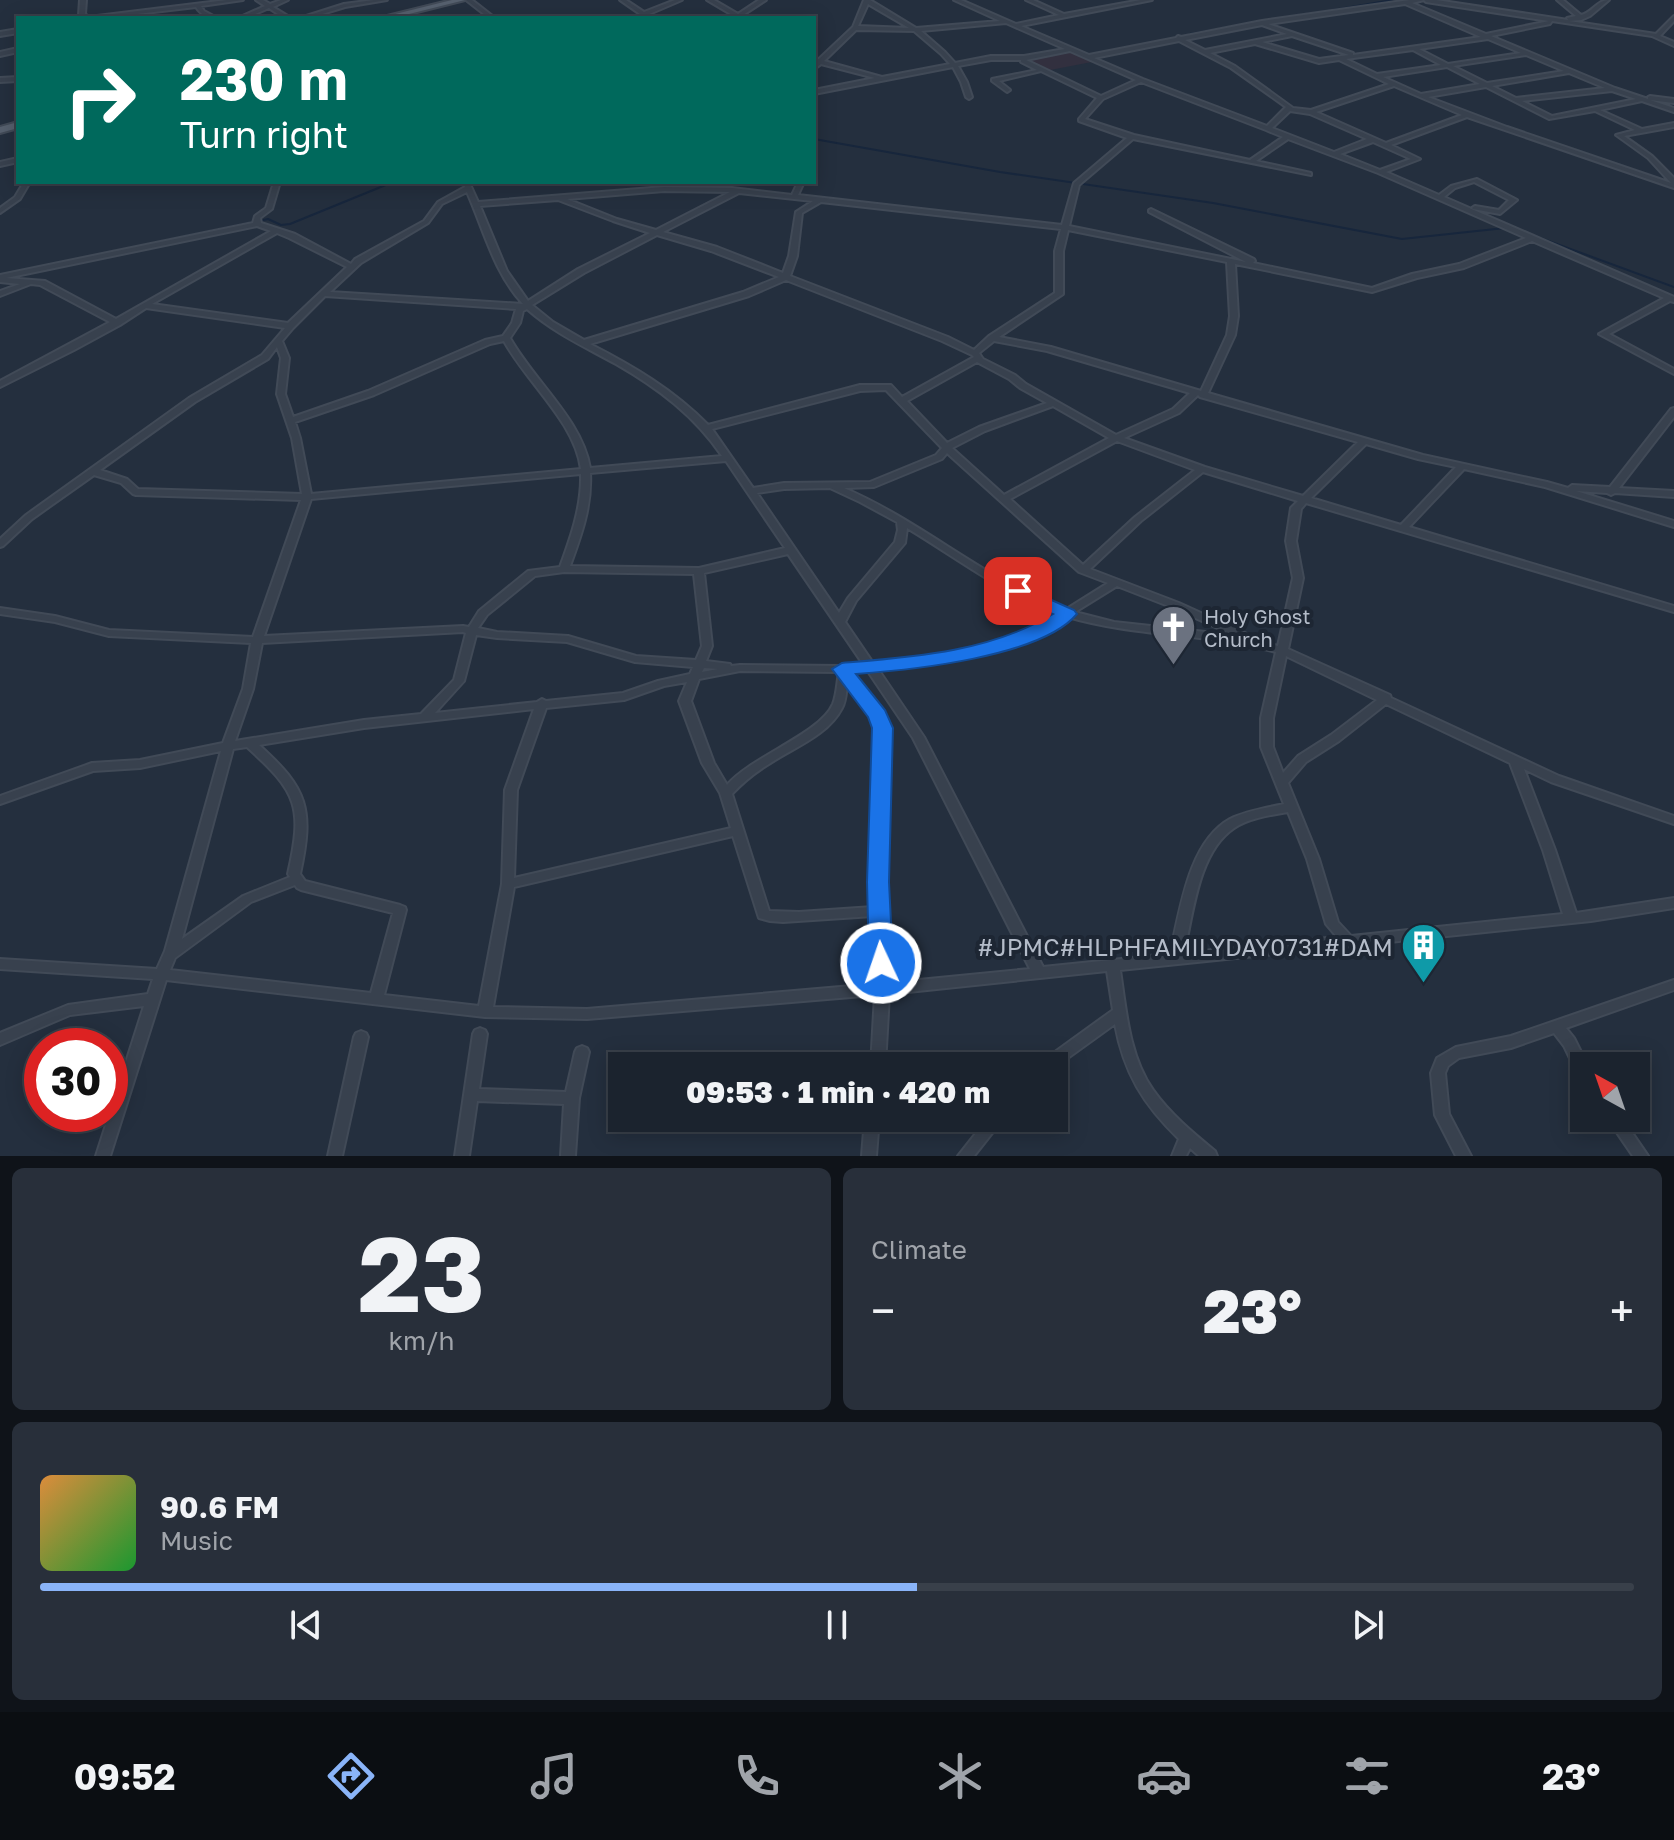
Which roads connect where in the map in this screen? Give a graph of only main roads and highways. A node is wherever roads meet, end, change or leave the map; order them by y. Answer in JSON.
{"nodes":[{"id":1,"x":461,"y":0,"type":"edge"},
{"id":2,"x":392,"y":16,"type":"edge"}],
"edges":[{"from":1,"to":2,"type":"main road"}]}
